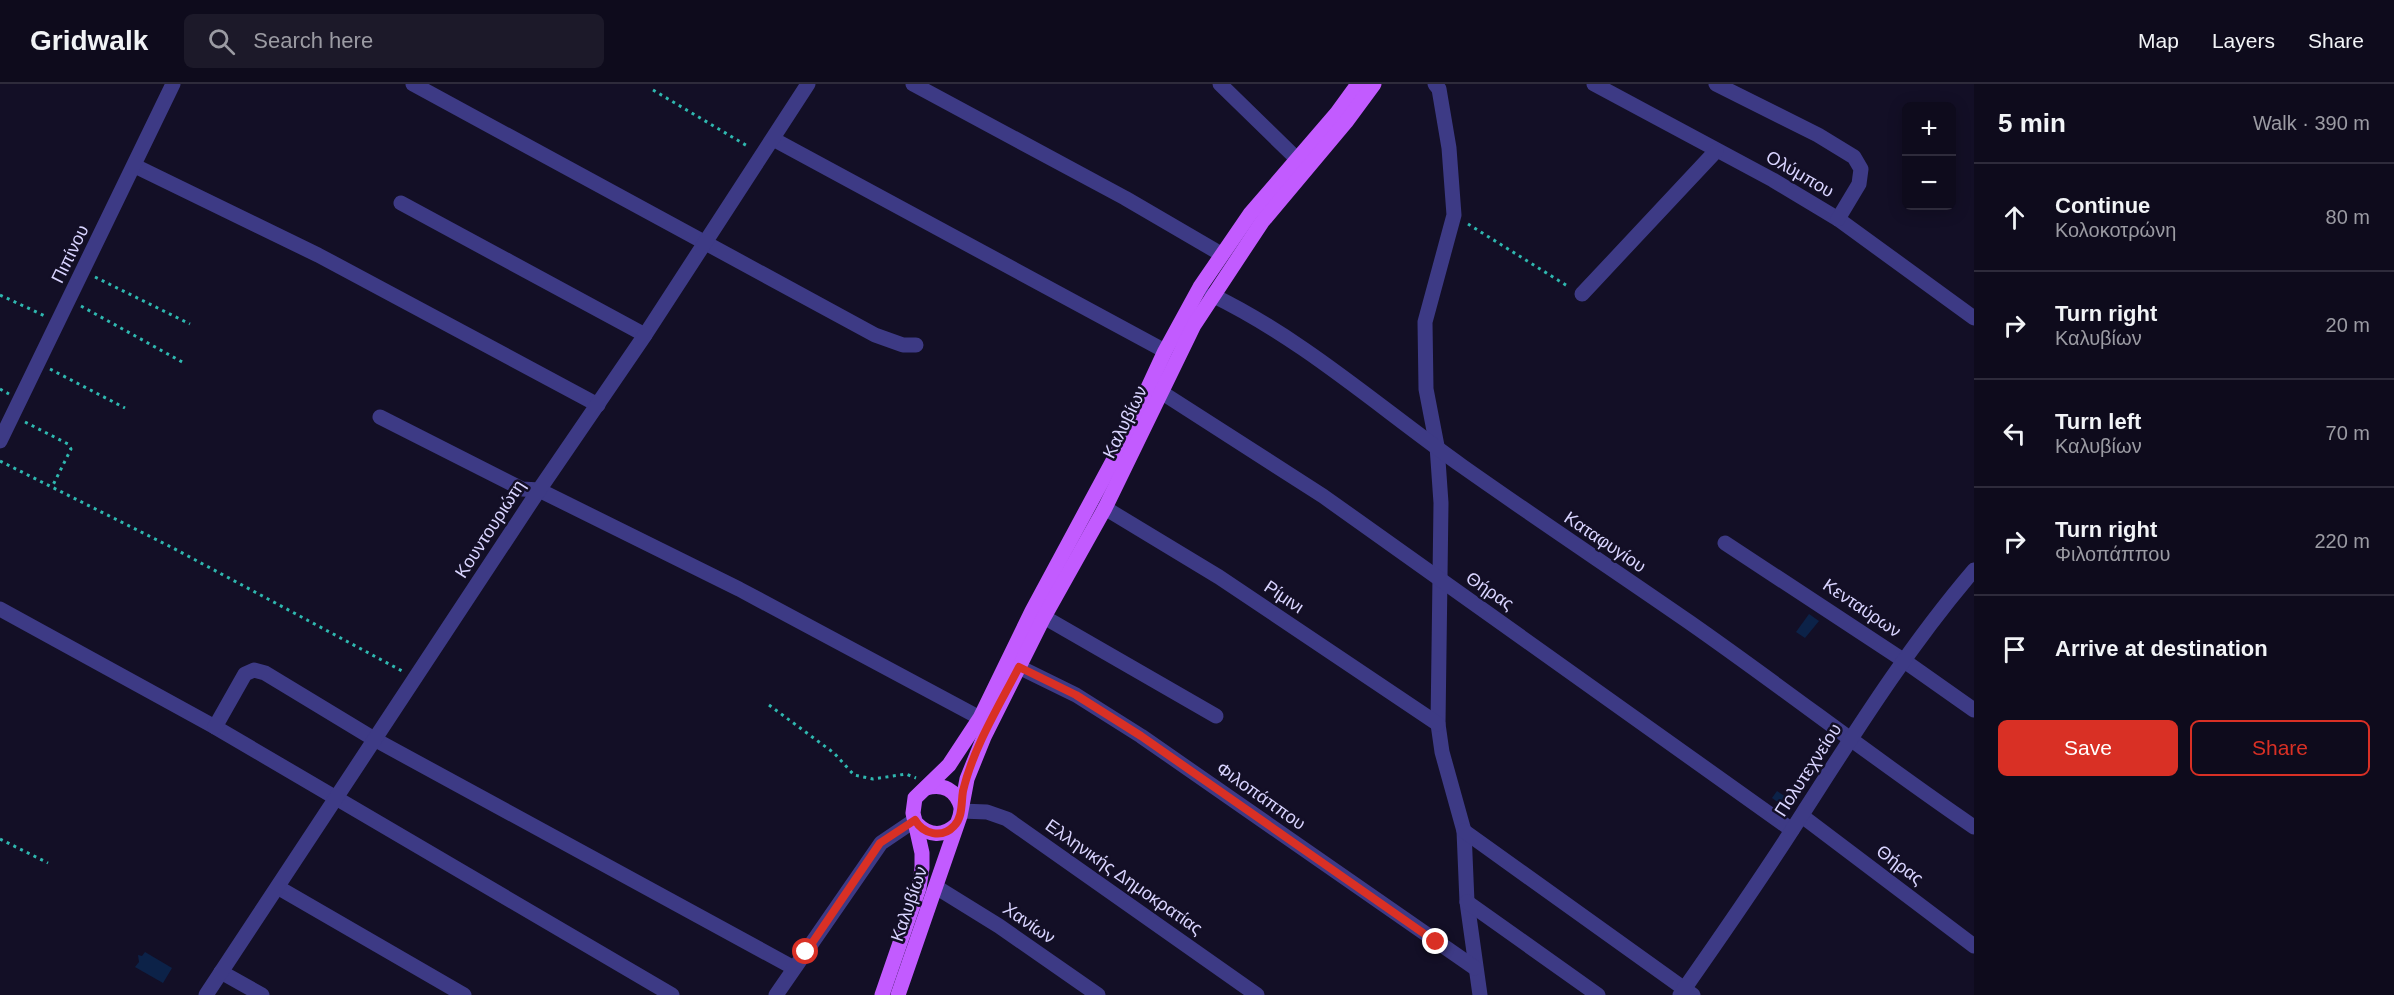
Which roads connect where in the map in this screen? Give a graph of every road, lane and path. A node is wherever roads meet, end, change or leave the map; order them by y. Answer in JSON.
{"nodes":[{"id":1,"x":173,"y":84,"type":"edge"},
{"id":2,"x":413,"y":84,"type":"edge"},
{"id":3,"x":808,"y":84,"type":"edge"},
{"id":4,"x":913,"y":84,"type":"edge"},
{"id":5,"x":1220,"y":84,"type":"edge"},
{"id":6,"x":1358,"y":84,"type":"edge"},
{"id":7,"x":1374,"y":84,"type":"edge"},
{"id":8,"x":1435,"y":84,"type":"edge"},
{"id":9,"x":1594,"y":84,"type":"edge"},
{"id":10,"x":1716,"y":84,"type":"edge"},
{"id":11,"x":653,"y":90,"type":"dead end"},
{"id":12,"x":773,"y":139,"type":"junction"},
{"id":13,"x":1716,"y":151,"type":"junction"},
{"id":14,"x":762,"y":155,"type":"junction"},
{"id":15,"x":1296,"y":159,"type":"junction"},
{"id":16,"x":135,"y":166,"type":"junction"},
{"id":17,"x":401,"y":203,"type":"dead end"},
{"id":18,"x":1454,"y":215,"type":"junction"},
{"id":19,"x":1838,"y":219,"type":"junction"},
{"id":20,"x":705,"y":243,"type":"junction"},
{"id":21,"x":1221,"y":254,"type":"junction"},
{"id":22,"x":84,"y":271,"type":"junction"},
{"id":23,"x":1582,"y":294,"type":"joint"},
{"id":24,"x":0,"y":295,"type":"edge"},
{"id":25,"x":1212,"y":295,"type":"junction"},
{"id":26,"x":69,"y":300,"type":"junction"},
{"id":27,"x":1974,"y":318,"type":"edge"},
{"id":28,"x":59,"y":322,"type":"junction"},
{"id":29,"x":190,"y":324,"type":"dead end"},
{"id":30,"x":645,"y":335,"type":"junction"},
{"id":31,"x":916,"y":345,"type":"dead end"},
{"id":32,"x":1164,"y":351,"type":"junction"},
{"id":33,"x":38,"y":363,"type":"junction"},
{"id":34,"x":184,"y":363,"type":"dead end"},
{"id":35,"x":1161,"y":392,"type":"junction"},
{"id":36,"x":598,"y":405,"type":"junction"},
{"id":37,"x":125,"y":408,"type":"dead end"},
{"id":38,"x":13,"y":415,"type":"junction"},
{"id":39,"x":380,"y":417,"type":"dead end"},
{"id":40,"x":0,"y":441,"type":"edge"},
{"id":41,"x":1437,"y":446,"type":"junction"},
{"id":42,"x":0,"y":461,"type":"edge"},
{"id":43,"x":52,"y":487,"type":"junction"},
{"id":44,"x":539,"y":490,"type":"junction"},
{"id":45,"x":1105,"y":508,"type":"junction"},
{"id":46,"x":1725,"y":543,"type":"dead end"},
{"id":47,"x":1974,"y":570,"type":"edge"},
{"id":48,"x":1441,"y":582,"type":"junction"},
{"id":49,"x":0,"y":609,"type":"edge"},
{"id":50,"x":1044,"y":617,"type":"junction"},
{"id":51,"x":1903,"y":660,"type":"junction"},
{"id":52,"x":1019,"y":667,"type":"junction"},
{"id":53,"x":416,"y":679,"type":"junction"},
{"id":54,"x":769,"y":705,"type":"dead end"},
{"id":55,"x":1974,"y":710,"type":"edge"},
{"id":56,"x":1216,"y":716,"type":"dead end"},
{"id":57,"x":981,"y":718,"type":"junction"},
{"id":58,"x":1438,"y":724,"type":"junction"},
{"id":59,"x":215,"y":726,"type":"junction"},
{"id":60,"x":1851,"y":738,"type":"junction"},
{"id":61,"x":374,"y":739,"type":"junction"},
{"id":62,"x":923,"y":790,"type":"junction"},
{"id":63,"x":338,"y":798,"type":"junction"},
{"id":64,"x":959,"y":814,"type":"junction"},
{"id":65,"x":1802,"y":816,"type":"junction"},
{"id":66,"x":916,"y":822,"type":"junction"},
{"id":67,"x":1974,"y":827,"type":"edge"},
{"id":68,"x":1792,"y":830,"type":"junction"},
{"id":69,"x":1464,"y":831,"type":"junction"},
{"id":70,"x":0,"y":839,"type":"edge"},
{"id":71,"x":48,"y":863,"type":"dead end"},
{"id":72,"x":936,"y":887,"type":"junction"},
{"id":73,"x":279,"y":888,"type":"junction"},
{"id":74,"x":1467,"y":902,"type":"junction"},
{"id":75,"x":1974,"y":946,"type":"edge"},
{"id":76,"x":794,"y":968,"type":"junction"},
{"id":77,"x":1475,"y":968,"type":"junction"},
{"id":78,"x":221,"y":972,"type":"junction"},
{"id":79,"x":1686,"y":993,"type":"edge"},
{"id":80,"x":206,"y":995,"type":"edge"},
{"id":81,"x":262,"y":995,"type":"edge"},
{"id":82,"x":464,"y":995,"type":"edge"},
{"id":83,"x":672,"y":995,"type":"edge"},
{"id":84,"x":776,"y":995,"type":"edge"},
{"id":85,"x":882,"y":995,"type":"edge"},
{"id":86,"x":898,"y":995,"type":"edge"},
{"id":87,"x":1098,"y":995,"type":"edge"},
{"id":88,"x":1257,"y":995,"type":"edge"},
{"id":89,"x":1480,"y":995,"type":"edge"},
{"id":90,"x":1598,"y":995,"type":"edge"}],
"edges":[{"from":1,"to":16,"type":"street","name":"Πιπίνου"},
{"from":2,"to":20,"type":"street"},
{"from":3,"to":12,"type":"street","name":"Κουντουριώτη"},
{"from":4,"to":21,"type":"street"},
{"from":5,"to":15,"type":"street"},
{"from":6,"to":15,"type":"main road","name":"Καλυβίων"},
{"from":7,"to":25,"type":"main road","name":"Καλυβίων"},
{"from":8,"to":18,"type":"street"},
{"from":9,"to":13,"type":"street","name":"Ολύμπου"},
{"from":10,"to":19,"type":"street"},
{"from":11,"to":14,"type":"path"},
{"from":12,"to":14,"type":"street","name":"Κουντουριώτη"},
{"from":12,"to":32,"type":"street"},
{"from":13,"to":19,"type":"street","name":"Ολύμπου"},
{"from":13,"to":23,"type":"street"},
{"from":14,"to":20,"type":"street","name":"Κουντουριώτη"},
{"from":15,"to":21,"type":"main road","name":"Καλυβίων"},
{"from":16,"to":22,"type":"street","name":"Πιπίνου"},
{"from":16,"to":36,"type":"street"},
{"from":17,"to":30,"type":"street"},
{"from":18,"to":23,"type":"path"},
{"from":18,"to":41,"type":"street"},
{"from":19,"to":27,"type":"street","name":"Ολύμπου"},
{"from":20,"to":30,"type":"street","name":"Κουντουριώτη"},
{"from":20,"to":31,"type":"street"},
{"from":21,"to":32,"type":"main road","name":"Καλυβίων"},
{"from":22,"to":26,"type":"street","name":"Πιπίνου"},
{"from":22,"to":29,"type":"path"},
{"from":24,"to":28,"type":"path"},
{"from":25,"to":35,"type":"main road","name":"Καλυβίων"},
{"from":25,"to":41,"type":"street","name":"Καταφυγίου"},
{"from":26,"to":28,"type":"street","name":"Πιπίνου"},
{"from":26,"to":34,"type":"path"},
{"from":28,"to":33,"type":"street","name":"Πιπίνου"},
{"from":30,"to":36,"type":"street","name":"Κουντουριώτη"},
{"from":32,"to":57,"type":"main road","name":"Καλυβίων"},
{"from":33,"to":37,"type":"path"},
{"from":33,"to":38,"type":"street","name":"Πιπίνου"},
{"from":35,"to":45,"type":"main road","name":"Καλυβίων"},
{"from":35,"to":48,"type":"street","name":"Θήρας"},
{"from":36,"to":44,"type":"street","name":"Κουντουριώτη"},
{"from":38,"to":40,"type":"street","name":"Πιπίνου"},
{"from":38,"to":43,"type":"path"},
{"from":39,"to":44,"type":"street"},
{"from":41,"to":48,"type":"street"},
{"from":41,"to":60,"type":"street","name":"Καταφυγίου"},
{"from":42,"to":43,"type":"path"},
{"from":43,"to":53,"type":"path"},
{"from":44,"to":53,"type":"street","name":"Κουντουριώτη"},
{"from":44,"to":57,"type":"street"},
{"from":45,"to":50,"type":"main road","name":"Καλυβίων"},
{"from":45,"to":58,"type":"street","name":"Ρίμινι"},
{"from":46,"to":51,"type":"street","name":"Κενταύρων"},
{"from":47,"to":51,"type":"street","name":"Πολυτεχνείου"},
{"from":48,"to":58,"type":"street"},
{"from":48,"to":68,"type":"street","name":"Θήρας"},
{"from":49,"to":59,"type":"street"},
{"from":50,"to":52,"type":"main road","name":"Καλυβίων"},
{"from":50,"to":56,"type":"street"},
{"from":51,"to":55,"type":"street","name":"Κενταύρων"},
{"from":51,"to":60,"type":"street","name":"Πολυτεχνείου"},
{"from":52,"to":64,"type":"main road","name":"Καλυβίων"},
{"from":52,"to":77,"type":"street","name":"Φιλοπάππου"},
{"from":53,"to":61,"type":"street","name":"Κουντουριώτη"},
{"from":54,"to":62,"type":"path"},
{"from":57,"to":62,"type":"main road","name":"Καλυβίων"},
{"from":58,"to":69,"type":"street"},
{"from":59,"to":61,"type":"street"},
{"from":59,"to":63,"type":"street"},
{"from":60,"to":65,"type":"street","name":"Πολυτεχνείου"},
{"from":60,"to":67,"type":"street","name":"Καταφυγίου"},
{"from":61,"to":63,"type":"street","name":"Κουντουριώτη"},
{"from":61,"to":76,"type":"street"},
{"from":62,"to":64,"type":"main road"},
{"from":62,"to":66,"type":"main road","name":"Καλυβίων"},
{"from":63,"to":73,"type":"street","name":"Κουντουριώτη"},
{"from":63,"to":83,"type":"street"},
{"from":64,"to":66,"type":"main road"},
{"from":64,"to":72,"type":"main road","name":"Καλυβίων"},
{"from":64,"to":88,"type":"street","name":"Ελληνικής Δημοκρατίας"},
{"from":65,"to":68,"type":"street","name":"Πολυτεχνείου"},
{"from":65,"to":75,"type":"street","name":"Θήρας"},
{"from":66,"to":76,"type":"street"},
{"from":66,"to":85,"type":"main road","name":"Καλυβίων"},
{"from":68,"to":79,"type":"street","name":"Πολυτεχνείου"},
{"from":69,"to":74,"type":"street"},
{"from":69,"to":79,"type":"street"},
{"from":70,"to":71,"type":"path"},
{"from":72,"to":86,"type":"main road","name":"Καλυβίων"},
{"from":72,"to":87,"type":"street","name":"Χανίων"},
{"from":73,"to":78,"type":"street","name":"Κουντουριώτη"},
{"from":73,"to":82,"type":"street"},
{"from":74,"to":77,"type":"street"},
{"from":74,"to":90,"type":"street"},
{"from":76,"to":84,"type":"street"},
{"from":77,"to":89,"type":"street"},
{"from":78,"to":80,"type":"street","name":"Κουντουριώτη"},
{"from":78,"to":81,"type":"street"}]}
